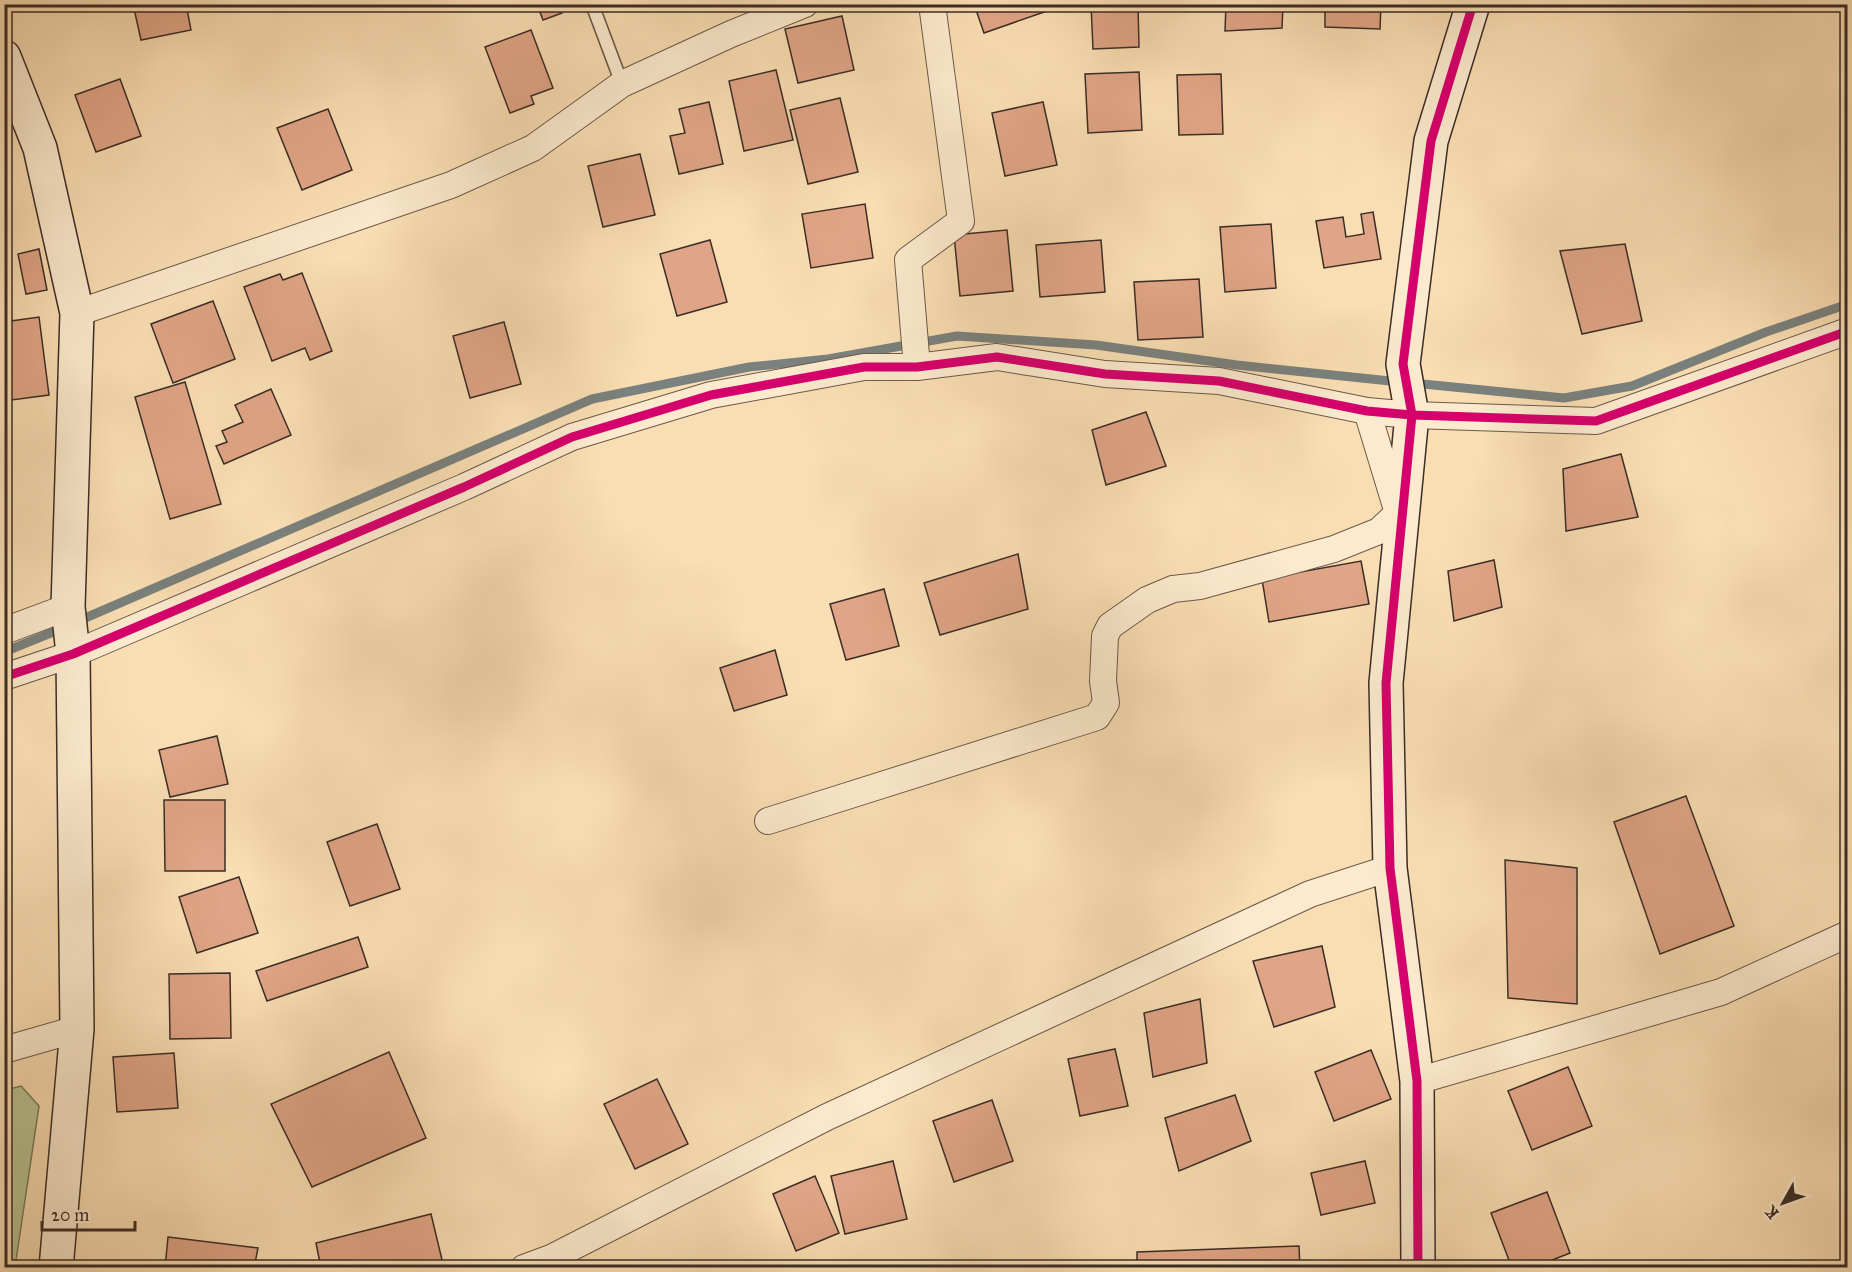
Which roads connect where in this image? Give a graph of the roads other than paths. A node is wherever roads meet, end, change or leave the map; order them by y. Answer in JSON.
{"nodes":[{"id":1,"x":592,"y":4,"type":"edge"},
{"id":2,"x":805,"y":4,"type":"edge"},
{"id":3,"x":932,"y":4,"type":"edge"},
{"id":4,"x":1473,"y":4,"type":"edge"},
{"id":5,"x":4,"y":57,"type":"edge"},
{"id":6,"x":622,"y":84,"type":"junction"},
{"id":7,"x":77,"y":313,"type":"junction"},
{"id":8,"x":1848,"y":331,"type":"edge"},
{"id":9,"x":917,"y":362,"type":"junction"},
{"id":10,"x":1367,"y":411,"type":"junction"},
{"id":11,"x":1412,"y":415,"type":"junction"},
{"id":12,"x":68,"y":607,"type":"junction"},
{"id":13,"x":4,"y":631,"type":"edge"},
{"id":14,"x":73,"y":654,"type":"junction"},
{"id":15,"x":4,"y":677,"type":"edge"},
{"id":16,"x":768,"y":821,"type":"dead end"},
{"id":17,"x":1390,"y":868,"type":"junction"},
{"id":18,"x":1848,"y":934,"type":"edge"},
{"id":19,"x":76,"y":1029,"type":"junction"},
{"id":20,"x":4,"y":1050,"type":"edge"},
{"id":21,"x":1417,"y":1080,"type":"junction"},
{"id":22,"x":56,"y":1268,"type":"edge"},
{"id":23,"x":524,"y":1268,"type":"edge"},
{"id":24,"x":1418,"y":1268,"type":"edge"}],
"edges":[{"from":1,"to":6,"type":"lane"},
{"from":2,"to":6,"type":"street"},
{"from":3,"to":9,"type":"street"},
{"from":4,"to":11,"type":"street"},
{"from":5,"to":7,"type":"street"},
{"from":6,"to":7,"type":"street"},
{"from":7,"to":12,"type":"street"},
{"from":8,"to":11,"type":"street"},
{"from":9,"to":10,"type":"street"},
{"from":9,"to":14,"type":"street"},
{"from":10,"to":11,"type":"street"},
{"from":10,"to":16,"type":"street"},
{"from":11,"to":17,"type":"street"},
{"from":12,"to":13,"type":"street"},
{"from":12,"to":14,"type":"street"},
{"from":14,"to":15,"type":"street"},
{"from":14,"to":19,"type":"street"},
{"from":17,"to":21,"type":"street"},
{"from":17,"to":23,"type":"street"},
{"from":18,"to":21,"type":"street"},
{"from":19,"to":20,"type":"street"},
{"from":19,"to":22,"type":"street"},
{"from":21,"to":24,"type":"street"}]}
